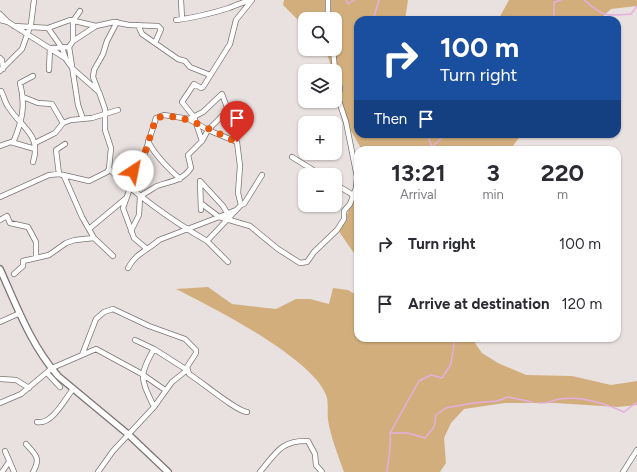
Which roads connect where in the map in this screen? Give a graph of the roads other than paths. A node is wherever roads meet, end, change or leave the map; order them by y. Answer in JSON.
{"nodes":[{"id":1,"x":34,"y":0,"type":"edge"},
{"id":2,"x":181,"y":0,"type":"edge"},
{"id":3,"x":251,"y":0,"type":"edge"},
{"id":4,"x":328,"y":0,"type":"edge"},
{"id":5,"x":80,"y":11,"type":"dead end"},
{"id":6,"x":328,"y":12,"type":"edge"},
{"id":7,"x":0,"y":14,"type":"edge"},
{"id":8,"x":182,"y":19,"type":"junction"},
{"id":9,"x":0,"y":20,"type":"edge"},
{"id":10,"x":176,"y":20,"type":"dead end"},
{"id":11,"x":73,"y":21,"type":"junction"},
{"id":12,"x":8,"y":22,"type":"junction"},
{"id":13,"x":117,"y":22,"type":"junction"},
{"id":14,"x":138,"y":25,"type":"junction"},
{"id":15,"x":14,"y":26,"type":"junction"},
{"id":16,"x":96,"y":26,"type":"junction"},
{"id":17,"x":30,"y":27,"type":"junction"},
{"id":18,"x":48,"y":28,"type":"junction"},
{"id":19,"x":27,"y":35,"type":"junction"},
{"id":20,"x":73,"y":41,"type":"junction"},
{"id":21,"x":155,"y":43,"type":"junction"},
{"id":22,"x":69,"y":47,"type":"junction"},
{"id":23,"x":50,"y":48,"type":"junction"},
{"id":24,"x":62,"y":48,"type":"junction"},
{"id":25,"x":0,"y":58,"type":"edge"},
{"id":26,"x":66,"y":60,"type":"junction"},
{"id":27,"x":73,"y":69,"type":"junction"},
{"id":28,"x":1,"y":70,"type":"edge"},
{"id":29,"x":49,"y":70,"type":"dead end"},
{"id":30,"x":210,"y":75,"type":"junction"},
{"id":31,"x":33,"y":76,"type":"dead end"},
{"id":32,"x":0,"y":91,"type":"edge"},
{"id":33,"x":100,"y":92,"type":"junction"},
{"id":34,"x":23,"y":97,"type":"junction"},
{"id":35,"x":341,"y":108,"type":"edge"},
{"id":36,"x":118,"y":110,"type":"dead end"},
{"id":37,"x":105,"y":115,"type":"junction"},
{"id":38,"x":194,"y":117,"type":"junction"},
{"id":39,"x":83,"y":119,"type":"junction"},
{"id":40,"x":189,"y":119,"type":"junction"},
{"id":41,"x":22,"y":122,"type":"junction"},
{"id":42,"x":63,"y":123,"type":"junction"},
{"id":43,"x":196,"y":123,"type":"junction"},
{"id":44,"x":208,"y":130,"type":"junction"},
{"id":45,"x":148,"y":141,"type":"junction"},
{"id":46,"x":202,"y":141,"type":"junction"},
{"id":47,"x":13,"y":143,"type":"junction"},
{"id":48,"x":35,"y":143,"type":"junction"},
{"id":49,"x":65,"y":144,"type":"dead end"},
{"id":50,"x":0,"y":146,"type":"edge"},
{"id":51,"x":35,"y":149,"type":"junction"},
{"id":52,"x":292,"y":157,"type":"dead end"},
{"id":53,"x":33,"y":162,"type":"dead end"},
{"id":54,"x":354,"y":162,"type":"edge"},
{"id":55,"x":310,"y":168,"type":"edge"},
{"id":56,"x":111,"y":171,"type":"junction"},
{"id":57,"x":133,"y":171,"type":"junction"},
{"id":58,"x":61,"y":175,"type":"junction"},
{"id":59,"x":262,"y":176,"type":"dead end"},
{"id":60,"x":180,"y":179,"type":"junction"},
{"id":61,"x":130,"y":188,"type":"junction"},
{"id":62,"x":342,"y":188,"type":"edge"},
{"id":63,"x":354,"y":190,"type":"edge"},
{"id":64,"x":353,"y":195,"type":"junction"},
{"id":65,"x":140,"y":196,"type":"junction"},
{"id":66,"x":0,"y":197,"type":"edge"},
{"id":67,"x":126,"y":199,"type":"junction"},
{"id":68,"x":202,"y":204,"type":"junction"},
{"id":69,"x":241,"y":205,"type":"junction"},
{"id":70,"x":201,"y":210,"type":"dead end"},
{"id":71,"x":219,"y":217,"type":"junction"},
{"id":72,"x":228,"y":217,"type":"junction"},
{"id":73,"x":0,"y":220,"type":"edge"},
{"id":74,"x":89,"y":229,"type":"junction"},
{"id":75,"x":187,"y":229,"type":"junction"},
{"id":76,"x":131,"y":231,"type":"junction"},
{"id":77,"x":94,"y":238,"type":"junction"},
{"id":78,"x":207,"y":241,"type":"junction"},
{"id":79,"x":148,"y":249,"type":"junction"},
{"id":80,"x":113,"y":256,"type":"dead end"},
{"id":81,"x":36,"y":257,"type":"junction"},
{"id":82,"x":228,"y":262,"type":"dead end"},
{"id":83,"x":128,"y":268,"type":"dead end"},
{"id":84,"x":0,"y":269,"type":"edge"},
{"id":85,"x":14,"y":274,"type":"dead end"},
{"id":86,"x":20,"y":314,"type":"junction"},
{"id":87,"x":0,"y":322,"type":"edge"},
{"id":88,"x":135,"y":340,"type":"dead end"},
{"id":89,"x":154,"y":349,"type":"junction"},
{"id":90,"x":82,"y":355,"type":"junction"},
{"id":91,"x":187,"y":370,"type":"junction"},
{"id":92,"x":49,"y":371,"type":"junction"},
{"id":93,"x":142,"y":374,"type":"junction"},
{"id":94,"x":0,"y":379,"type":"edge"},
{"id":95,"x":60,"y":387,"type":"dead end"},
{"id":96,"x":29,"y":388,"type":"junction"},
{"id":97,"x":73,"y":389,"type":"junction"},
{"id":98,"x":165,"y":390,"type":"junction"},
{"id":99,"x":0,"y":403,"type":"edge"},
{"id":100,"x":154,"y":407,"type":"junction"},
{"id":101,"x":247,"y":412,"type":"dead end"},
{"id":102,"x":37,"y":422,"type":"dead end"},
{"id":103,"x":129,"y":435,"type":"junction"},
{"id":104,"x":26,"y":444,"type":"dead end"},
{"id":105,"x":637,"y":450,"type":"edge"},
{"id":106,"x":5,"y":451,"type":"dead end"},
{"id":107,"x":9,"y":462,"type":"junction"},
{"id":108,"x":2,"y":472,"type":"edge"},
{"id":109,"x":14,"y":472,"type":"edge"},
{"id":110,"x":33,"y":472,"type":"edge"},
{"id":111,"x":98,"y":472,"type":"edge"},
{"id":112,"x":168,"y":472,"type":"edge"},
{"id":113,"x":260,"y":472,"type":"edge"},
{"id":114,"x":322,"y":472,"type":"edge"},
{"id":115,"x":623,"y":472,"type":"edge"}],
"edges":[{"from":1,"to":17,"type":"street"},
{"from":2,"to":8,"type":"street"},
{"from":3,"to":8,"type":"street"},
{"from":3,"to":30,"type":"street"},
{"from":4,"to":6,"type":"street"},
{"from":5,"to":11,"type":"street"},
{"from":7,"to":12,"type":"street"},
{"from":8,"to":10,"type":"street"},
{"from":9,"to":12,"type":"street"},
{"from":11,"to":16,"type":"street"},
{"from":11,"to":18,"type":"street"},
{"from":11,"to":20,"type":"street"},
{"from":12,"to":15,"type":"street"},
{"from":13,"to":14,"type":"street"},
{"from":13,"to":16,"type":"street"},
{"from":13,"to":33,"type":"street"},
{"from":14,"to":21,"type":"street"},
{"from":14,"to":21,"type":"street"},
{"from":15,"to":17,"type":"street"},
{"from":15,"to":19,"type":"street"},
{"from":16,"to":20,"type":"street"},
{"from":17,"to":18,"type":"street"},
{"from":17,"to":19,"type":"street"},
{"from":18,"to":24,"type":"street"},
{"from":19,"to":23,"type":"street"},
{"from":19,"to":28,"type":"street"},
{"from":20,"to":22,"type":"street"},
{"from":21,"to":30,"type":"street"},
{"from":22,"to":24,"type":"street"},
{"from":22,"to":27,"type":"street"},
{"from":23,"to":24,"type":"street"},
{"from":23,"to":26,"type":"street"},
{"from":23,"to":29,"type":"street"},
{"from":24,"to":26,"type":"street"},
{"from":25,"to":28,"type":"street"},
{"from":26,"to":27,"type":"street"},
{"from":27,"to":33,"type":"street"},
{"from":27,"to":39,"type":"street"},
{"from":30,"to":38,"type":"street"},
{"from":31,"to":34,"type":"street"},
{"from":32,"to":41,"type":"street"},
{"from":33,"to":37,"type":"street"},
{"from":34,"to":41,"type":"street"},
{"from":34,"to":42,"type":"street"},
{"from":35,"to":54,"type":"street"},
{"from":36,"to":37,"type":"street"},
{"from":37,"to":39,"type":"street"},
{"from":37,"to":56,"type":"street"},
{"from":38,"to":40,"type":"street"},
{"from":38,"to":43,"type":"street"},
{"from":38,"to":44,"type":"street"},
{"from":39,"to":42,"type":"street"},
{"from":40,"to":43,"type":"street"},
{"from":40,"to":45,"type":"street"},
{"from":41,"to":47,"type":"street"},
{"from":41,"to":48,"type":"street"},
{"from":42,"to":48,"type":"street"},
{"from":43,"to":44,"type":"street"},
{"from":43,"to":46,"type":"street"},
{"from":44,"to":46,"type":"street"},
{"from":44,"to":69,"type":"street"},
{"from":45,"to":57,"type":"street"},
{"from":45,"to":60,"type":"street"},
{"from":46,"to":60,"type":"street"},
{"from":47,"to":50,"type":"street"},
{"from":47,"to":51,"type":"street"},
{"from":48,"to":51,"type":"street"},
{"from":49,"to":58,"type":"street"},
{"from":51,"to":53,"type":"street"},
{"from":52,"to":55,"type":"street"},
{"from":56,"to":57,"type":"street"},
{"from":56,"to":58,"type":"street"},
{"from":56,"to":61,"type":"street"},
{"from":57,"to":61,"type":"street"},
{"from":58,"to":66,"type":"street"},
{"from":58,"to":74,"type":"street"},
{"from":59,"to":69,"type":"street"},
{"from":60,"to":65,"type":"street"},
{"from":61,"to":65,"type":"street"},
{"from":61,"to":67,"type":"street"},
{"from":62,"to":64,"type":"street"},
{"from":63,"to":64,"type":"street"},
{"from":64,"to":72,"type":"street"},
{"from":65,"to":75,"type":"street"},
{"from":65,"to":76,"type":"street"},
{"from":67,"to":74,"type":"street"},
{"from":67,"to":76,"type":"street"},
{"from":68,"to":70,"type":"street"},
{"from":68,"to":71,"type":"street"},
{"from":68,"to":72,"type":"street"},
{"from":69,"to":72,"type":"street"},
{"from":71,"to":72,"type":"street"},
{"from":71,"to":75,"type":"street"},
{"from":72,"to":78,"type":"street"},
{"from":73,"to":81,"type":"street"},
{"from":74,"to":77,"type":"street"},
{"from":75,"to":78,"type":"street"},
{"from":75,"to":79,"type":"street"},
{"from":76,"to":79,"type":"street"},
{"from":77,"to":80,"type":"street"},
{"from":77,"to":81,"type":"street"},
{"from":78,"to":82,"type":"street"},
{"from":79,"to":83,"type":"street"},
{"from":81,"to":85,"type":"street"},
{"from":84,"to":86,"type":"street"},
{"from":86,"to":87,"type":"street"},
{"from":86,"to":92,"type":"street"},
{"from":88,"to":89,"type":"street"},
{"from":89,"to":91,"type":"street"},
{"from":89,"to":93,"type":"street"},
{"from":90,"to":91,"type":"street"},
{"from":90,"to":92,"type":"street"},
{"from":90,"to":93,"type":"street"},
{"from":91,"to":98,"type":"street"},
{"from":91,"to":101,"type":"street"},
{"from":92,"to":95,"type":"street"},
{"from":92,"to":96,"type":"street"},
{"from":92,"to":97,"type":"street"},
{"from":93,"to":98,"type":"street"},
{"from":93,"to":100,"type":"street"},
{"from":94,"to":96,"type":"street"},
{"from":96,"to":99,"type":"street"},
{"from":97,"to":102,"type":"street"},
{"from":97,"to":103,"type":"street"},
{"from":98,"to":100,"type":"street"},
{"from":100,"to":103,"type":"street"},
{"from":103,"to":111,"type":"street"},
{"from":103,"to":112,"type":"street"},
{"from":104,"to":110,"type":"street"},
{"from":105,"to":115,"type":"street"},
{"from":106,"to":107,"type":"street"},
{"from":107,"to":108,"type":"street"},
{"from":107,"to":109,"type":"street"},
{"from":113,"to":114,"type":"street"}]}
